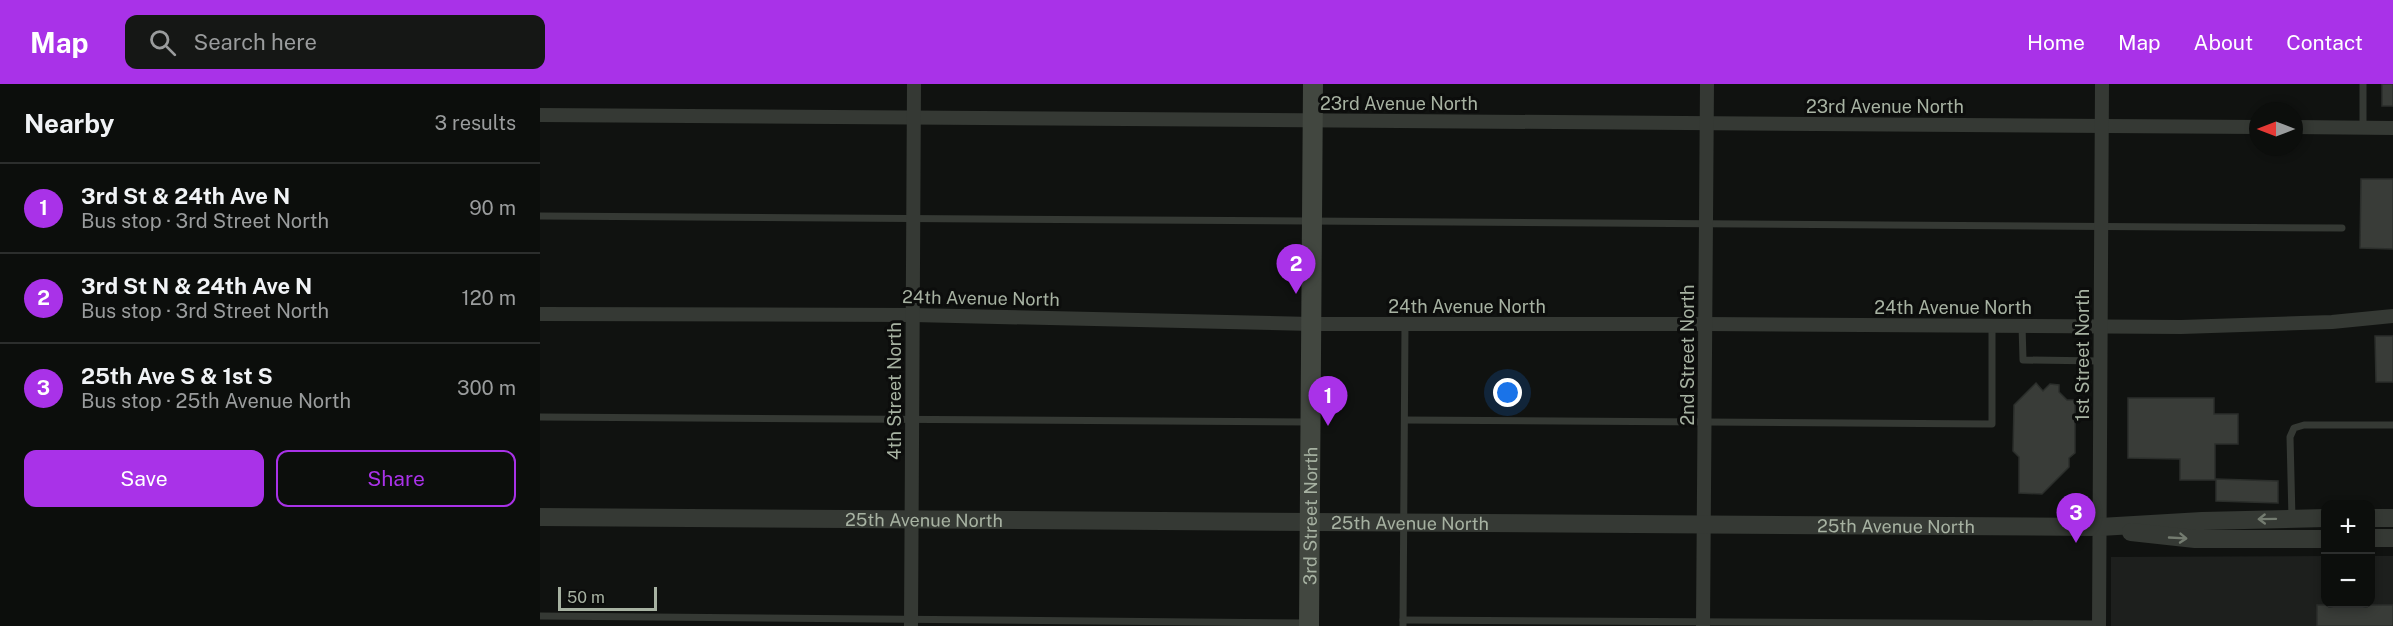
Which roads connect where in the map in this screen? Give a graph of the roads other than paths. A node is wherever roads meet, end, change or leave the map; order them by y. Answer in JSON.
{"nodes":[{"id":1,"x":914,"y":84,"type":"edge"},
{"id":2,"x":1313,"y":84,"type":"edge"},
{"id":3,"x":1707,"y":84,"type":"edge"},
{"id":4,"x":2102,"y":84,"type":"edge"},
{"id":5,"x":2363,"y":84,"type":"edge"},
{"id":6,"x":540,"y":115,"type":"edge"},
{"id":7,"x":914,"y":118,"type":"junction"},
{"id":8,"x":1313,"y":120,"type":"junction"},
{"id":9,"x":1706,"y":123,"type":"junction"},
{"id":10,"x":2102,"y":126,"type":"junction"},
{"id":11,"x":2249,"y":127,"type":"edge"},
{"id":12,"x":2303,"y":127,"type":"edge"},
{"id":13,"x":2363,"y":127,"type":"junction"},
{"id":14,"x":2393,"y":128,"type":"edge"},
{"id":15,"x":540,"y":216,"type":"edge"},
{"id":16,"x":914,"y":218,"type":"junction"},
{"id":17,"x":1312,"y":221,"type":"junction"},
{"id":18,"x":1706,"y":224,"type":"junction"},
{"id":19,"x":2101,"y":226,"type":"junction"},
{"id":20,"x":2342,"y":228,"type":"dead end"},
{"id":21,"x":540,"y":314,"type":"edge"},
{"id":22,"x":913,"y":315,"type":"junction"},
{"id":23,"x":2393,"y":316,"type":"edge"},
{"id":24,"x":1311,"y":324,"type":"junction"},
{"id":25,"x":1405,"y":324,"type":"junction"},
{"id":26,"x":1705,"y":324,"type":"junction"},
{"id":27,"x":1992,"y":325,"type":"junction"},
{"id":28,"x":2022,"y":325,"type":"junction"},
{"id":29,"x":2100,"y":326,"type":"junction"},
{"id":30,"x":2100,"y":361,"type":"junction"},
{"id":31,"x":540,"y":417,"type":"edge"},
{"id":32,"x":912,"y":420,"type":"junction"},
{"id":33,"x":1405,"y":420,"type":"junction"},
{"id":34,"x":1311,"y":422,"type":"junction"},
{"id":35,"x":1704,"y":422,"type":"junction"},
{"id":36,"x":2393,"y":425,"type":"edge"},
{"id":37,"x":540,"y":517,"type":"edge"},
{"id":38,"x":2292,"y":518,"type":"junction"},
{"id":39,"x":2321,"y":518,"type":"edge"},
{"id":40,"x":2375,"y":518,"type":"edge"},
{"id":41,"x":2393,"y":518,"type":"edge"},
{"id":42,"x":912,"y":519,"type":"junction"},
{"id":43,"x":1310,"y":522,"type":"junction"},
{"id":44,"x":1404,"y":522,"type":"junction"},
{"id":45,"x":1704,"y":525,"type":"junction"},
{"id":46,"x":2100,"y":527,"type":"junction"},
{"id":47,"x":2375,"y":538,"type":"edge"},
{"id":48,"x":2393,"y":538,"type":"edge"},
{"id":49,"x":2321,"y":539,"type":"edge"},
{"id":50,"x":540,"y":616,"type":"edge"},
{"id":51,"x":911,"y":623,"type":"edge"},
{"id":52,"x":1403,"y":623,"type":"edge"},
{"id":53,"x":1309,"y":624,"type":"edge"},
{"id":54,"x":1703,"y":624,"type":"edge"},
{"id":55,"x":2099,"y":625,"type":"edge"}],
"edges":[{"from":1,"to":7,"type":"street","name":"4th Street North"},
{"from":2,"to":8,"type":"main road","name":"3rd Street North"},
{"from":3,"to":9,"type":"street","name":"2nd Street North"},
{"from":4,"to":10,"type":"street","name":"1st Street North"},
{"from":5,"to":13,"type":"lane"},
{"from":6,"to":7,"type":"street","name":"23rd Avenue North"},
{"from":7,"to":8,"type":"street","name":"23rd Avenue North"},
{"from":7,"to":16,"type":"street","name":"4th Street North"},
{"from":8,"to":9,"type":"street","name":"23rd Avenue North"},
{"from":8,"to":17,"type":"main road","name":"3rd Street North"},
{"from":9,"to":10,"type":"street","name":"23rd Avenue North"},
{"from":9,"to":18,"type":"street","name":"2nd Street North"},
{"from":10,"to":11,"type":"street","name":"23rd Avenue North"},
{"from":10,"to":19,"type":"street","name":"1st Street North"},
{"from":12,"to":13,"type":"street"},
{"from":13,"to":14,"type":"street"},
{"from":15,"to":16,"type":"lane"},
{"from":16,"to":17,"type":"lane"},
{"from":16,"to":22,"type":"street","name":"4th Street North"},
{"from":17,"to":18,"type":"lane"},
{"from":17,"to":24,"type":"main road","name":"3rd Street North"},
{"from":18,"to":19,"type":"lane"},
{"from":18,"to":26,"type":"street","name":"2nd Street North"},
{"from":19,"to":20,"type":"lane"},
{"from":19,"to":29,"type":"street","name":"1st Street North"},
{"from":21,"to":22,"type":"street","name":"24th Avenue North"},
{"from":22,"to":24,"type":"street","name":"24th Avenue North"},
{"from":22,"to":32,"type":"street","name":"4th Street North"},
{"from":23,"to":29,"type":"street","name":"24th Avenue North"},
{"from":24,"to":25,"type":"street","name":"24th Avenue North"},
{"from":24,"to":34,"type":"main road","name":"3rd Street North"},
{"from":25,"to":26,"type":"street","name":"24th Avenue North"},
{"from":25,"to":33,"type":"lane"},
{"from":26,"to":27,"type":"street","name":"24th Avenue North"},
{"from":26,"to":35,"type":"street","name":"2nd Street North"},
{"from":27,"to":28,"type":"street","name":"24th Avenue North"},
{"from":27,"to":35,"type":"lane"},
{"from":28,"to":29,"type":"street","name":"24th Avenue North"},
{"from":28,"to":30,"type":"lane"},
{"from":29,"to":30,"type":"street","name":"1st Street North"},
{"from":30,"to":46,"type":"street","name":"1st Street North"},
{"from":31,"to":32,"type":"lane"},
{"from":32,"to":34,"type":"lane"},
{"from":32,"to":42,"type":"street","name":"4th Street North"},
{"from":33,"to":35,"type":"lane"},
{"from":33,"to":44,"type":"lane"},
{"from":34,"to":43,"type":"main road","name":"3rd Street North"},
{"from":35,"to":45,"type":"street","name":"2nd Street North"},
{"from":36,"to":38,"type":"lane"},
{"from":37,"to":42,"type":"street","name":"25th Avenue North"},
{"from":38,"to":39,"type":"street","name":"25th Avenue North"},
{"from":38,"to":46,"type":"street","name":"25th Avenue North","one_way":true},
{"from":40,"to":41,"type":"street"},
{"from":42,"to":43,"type":"street","name":"25th Avenue North"},
{"from":42,"to":51,"type":"street","name":"4th Street North"},
{"from":43,"to":44,"type":"street","name":"25th Avenue North"},
{"from":43,"to":53,"type":"main road","name":"3rd Street North"},
{"from":44,"to":45,"type":"street","name":"25th Avenue North"},
{"from":44,"to":52,"type":"lane"},
{"from":45,"to":46,"type":"street","name":"25th Avenue North"},
{"from":45,"to":54,"type":"street","name":"2nd Street North"},
{"from":46,"to":49,"type":"street","name":"25th Avenue North","one_way":true},
{"from":46,"to":55,"type":"street","name":"1st Street North"},
{"from":47,"to":48,"type":"street"},
{"from":50,"to":51,"type":"lane"},
{"from":51,"to":53,"type":"lane"},
{"from":52,"to":54,"type":"lane"},
{"from":54,"to":55,"type":"lane"}]}
